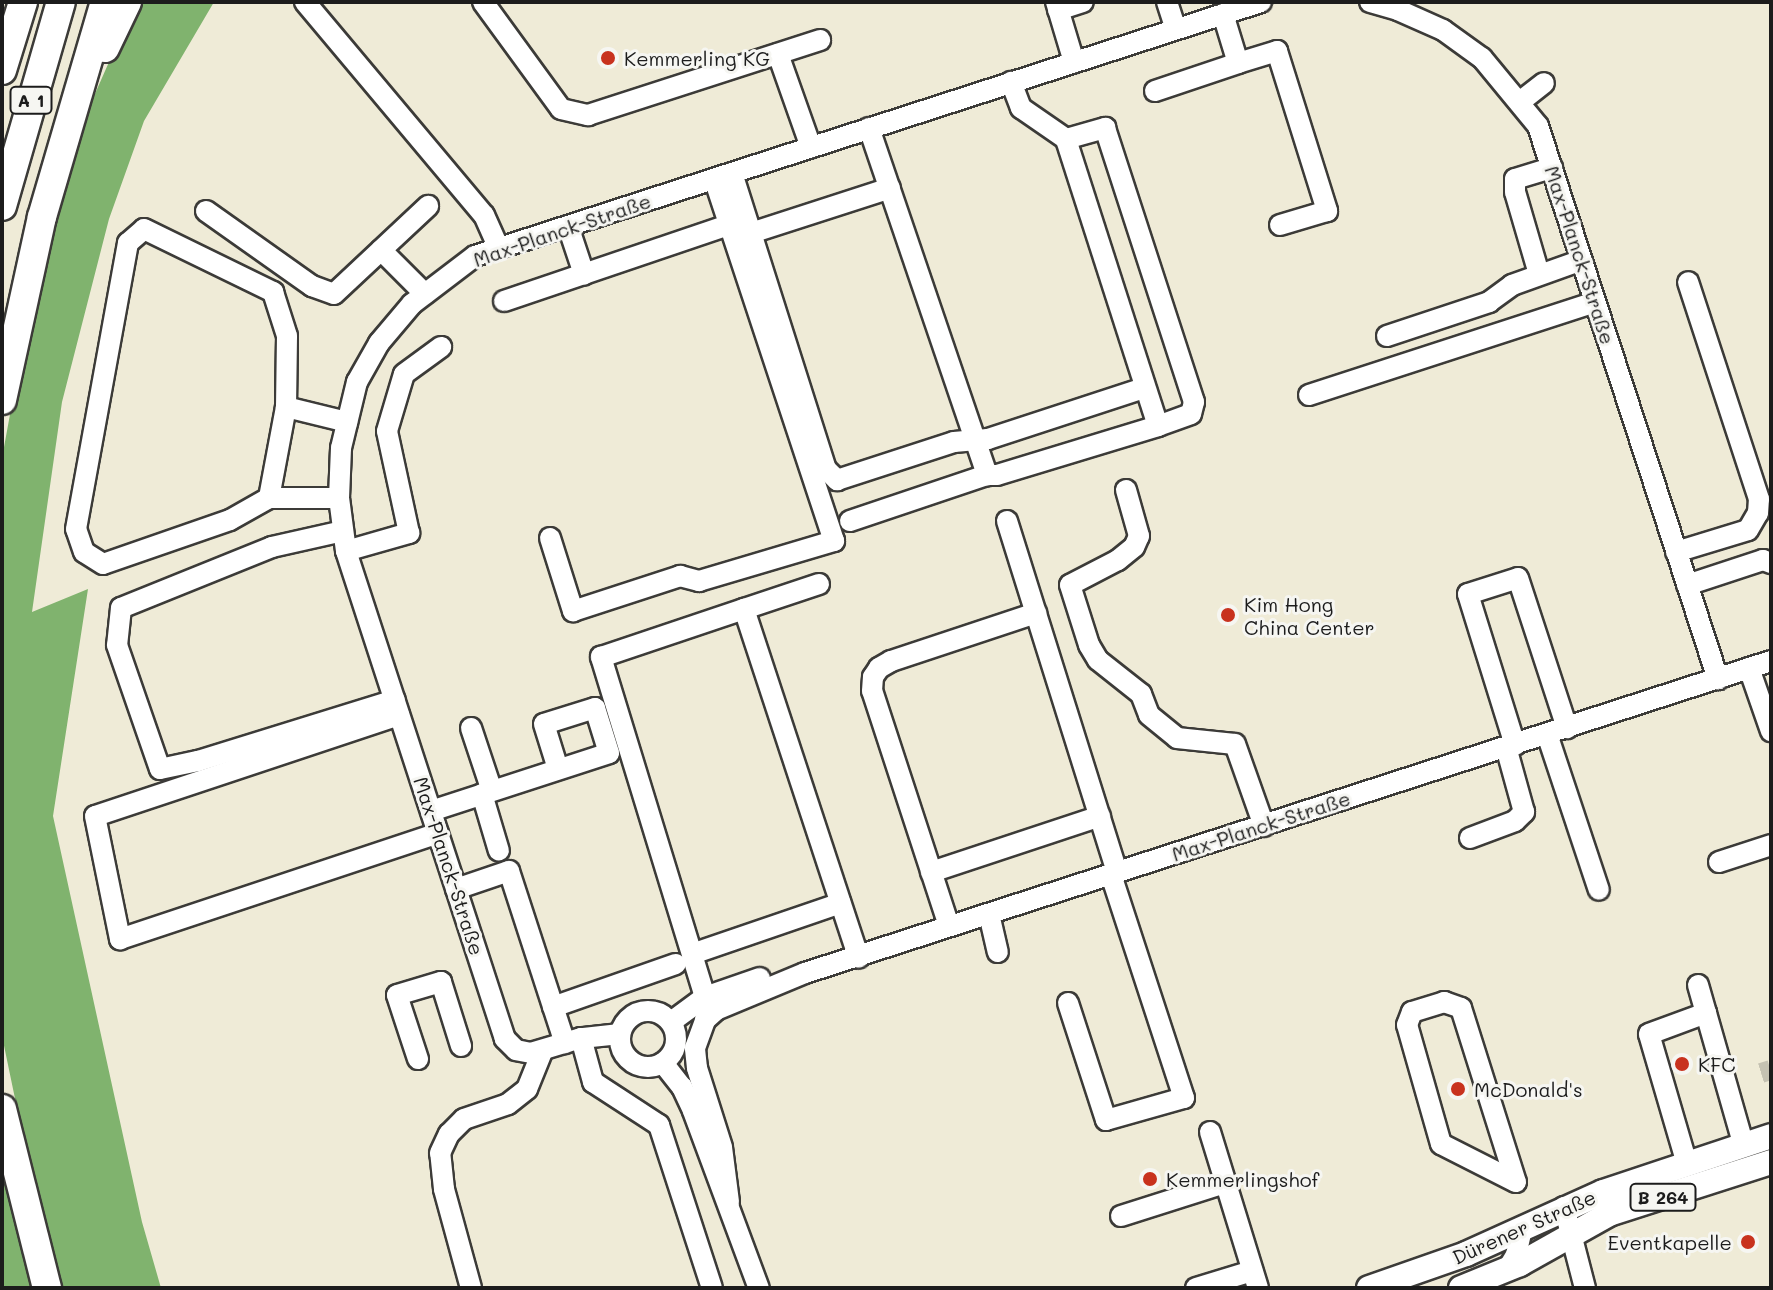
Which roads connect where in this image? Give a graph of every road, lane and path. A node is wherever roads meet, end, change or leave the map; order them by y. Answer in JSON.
{"nodes":[{"id":1,"x":23,"y":2,"type":"edge"},
{"id":2,"x":61,"y":2,"type":"edge"},
{"id":3,"x":105,"y":2,"type":"edge"},
{"id":4,"x":127,"y":2,"type":"edge"},
{"id":5,"x":305,"y":2,"type":"edge"},
{"id":6,"x":483,"y":2,"type":"edge"},
{"id":7,"x":1083,"y":2,"type":"edge"},
{"id":8,"x":1167,"y":2,"type":"edge"},
{"id":9,"x":1261,"y":2,"type":"edge"},
{"id":10,"x":1370,"y":2,"type":"edge"},
{"id":11,"x":1057,"y":6,"type":"edge"},
{"id":12,"x":1223,"y":14,"type":"junction"},
{"id":13,"x":1176,"y":29,"type":"junction"},
{"id":14,"x":820,"y":40,"type":"dead end"},
{"id":15,"x":778,"y":54,"type":"junction"},
{"id":16,"x":1074,"y":62,"type":"junction"},
{"id":17,"x":1238,"y":63,"type":"junction"},
{"id":18,"x":2,"y":70,"type":"edge"},
{"id":19,"x":1011,"y":82,"type":"junction"},
{"id":20,"x":1544,"y":83,"type":"dead end"},
{"id":21,"x":1155,"y":91,"type":"dead end"},
{"id":22,"x":1521,"y":101,"type":"junction"},
{"id":23,"x":869,"y":128,"type":"junction"},
{"id":24,"x":64,"y":132,"type":"junction"},
{"id":25,"x":1066,"y":139,"type":"junction"},
{"id":26,"x":811,"y":147,"type":"junction"},
{"id":27,"x":1552,"y":168,"type":"junction"},
{"id":28,"x":723,"y":176,"type":"junction"},
{"id":29,"x":890,"y":188,"type":"junction"},
{"id":30,"x":2,"y":206,"type":"edge"},
{"id":31,"x":428,"y":206,"type":"dead end"},
{"id":32,"x":206,"y":211,"type":"dead end"},
{"id":33,"x":729,"y":225,"type":"junction"},
{"id":34,"x":1280,"y":225,"type":"dead end"},
{"id":35,"x":568,"y":226,"type":"junction"},
{"id":36,"x":751,"y":233,"type":"junction"},
{"id":37,"x":499,"y":248,"type":"junction"},
{"id":38,"x":381,"y":250,"type":"junction"},
{"id":39,"x":1582,"y":260,"type":"junction"},
{"id":40,"x":584,"y":274,"type":"junction"},
{"id":41,"x":1539,"y":274,"type":"junction"},
{"id":42,"x":1688,"y":282,"type":"dead end"},
{"id":43,"x":425,"y":294,"type":"junction"},
{"id":44,"x":504,"y":301,"type":"dead end"},
{"id":45,"x":1595,"y":302,"type":"junction"},
{"id":46,"x":1387,"y":336,"type":"dead end"},
{"id":47,"x":441,"y":347,"type":"dead end"},
{"id":48,"x":1144,"y":388,"type":"junction"},
{"id":49,"x":1309,"y":395,"type":"dead end"},
{"id":50,"x":2,"y":400,"type":"edge"},
{"id":51,"x":286,"y":407,"type":"junction"},
{"id":52,"x":347,"y":422,"type":"junction"},
{"id":53,"x":1158,"y":426,"type":"junction"},
{"id":54,"x":975,"y":440,"type":"junction"},
{"id":55,"x":987,"y":475,"type":"junction"},
{"id":56,"x":1126,"y":490,"type":"dead end"},
{"id":57,"x":269,"y":498,"type":"junction"},
{"id":58,"x":339,"y":498,"type":"junction"},
{"id":59,"x":850,"y":521,"type":"dead end"},
{"id":60,"x":1007,"y":521,"type":"dead end"},
{"id":61,"x":550,"y":538,"type":"dead end"},
{"id":62,"x":345,"y":541,"type":"junction"},
{"id":63,"x":1676,"y":552,"type":"junction"},
{"id":64,"x":1771,"y":563,"type":"edge"},
{"id":65,"x":819,"y":584,"type":"dead end"},
{"id":66,"x":1687,"y":585,"type":"junction"},
{"id":67,"x":744,"y":609,"type":"junction"},
{"id":68,"x":1036,"y":613,"type":"junction"},
{"id":69,"x":1771,"y":661,"type":"edge"},
{"id":70,"x":1749,"y":668,"type":"junction"},
{"id":71,"x":1718,"y":679,"type":"junction"},
{"id":72,"x":397,"y":708,"type":"junction"},
{"id":73,"x":471,"y":728,"type":"dead end"},
{"id":74,"x":1557,"y":731,"type":"junction"},
{"id":75,"x":1771,"y":731,"type":"edge"},
{"id":76,"x":1510,"y":746,"type":"junction"},
{"id":77,"x":558,"y":769,"type":"dead end"},
{"id":78,"x":487,"y":792,"type":"junction"},
{"id":79,"x":431,"y":811,"type":"junction"},
{"id":80,"x":1100,"y":816,"type":"junction"},
{"id":81,"x":1264,"y":826,"type":"junction"},
{"id":82,"x":438,"y":833,"type":"junction"},
{"id":83,"x":1470,"y":838,"type":"dead end"},
{"id":84,"x":1771,"y":845,"type":"edge"},
{"id":85,"x":499,"y":851,"type":"dead end"},
{"id":86,"x":1719,"y":862,"type":"dead end"},
{"id":87,"x":931,"y":872,"type":"junction"},
{"id":88,"x":1114,"y":873,"type":"junction"},
{"id":89,"x":456,"y":889,"type":"junction"},
{"id":90,"x":1599,"y":890,"type":"dead end"},
{"id":91,"x":841,"y":903,"type":"junction"},
{"id":92,"x":989,"y":914,"type":"junction"},
{"id":93,"x":949,"y":926,"type":"junction"},
{"id":94,"x":998,"y":952,"type":"dead end"},
{"id":95,"x":859,"y":958,"type":"junction"},
{"id":96,"x":684,"y":959,"type":"junction"},
{"id":97,"x":805,"y":973,"type":"junction"},
{"id":98,"x":1698,"y":985,"type":"dead end"},
{"id":99,"x":705,"y":997,"type":"junction"},
{"id":100,"x":1068,"y":1003,"type":"dead end"},
{"id":101,"x":553,"y":1007,"type":"junction"},
{"id":102,"x":1706,"y":1013,"type":"junction"},
{"id":103,"x":671,"y":1022,"type":"junction"},
{"id":104,"x":620,"y":1034,"type":"junction"},
{"id":105,"x":1471,"y":1036,"type":"joint"},
{"id":106,"x":573,"y":1041,"type":"junction"},
{"id":107,"x":461,"y":1046,"type":"dead end"},
{"id":108,"x":542,"y":1052,"type":"junction"},
{"id":109,"x":418,"y":1059,"type":"dead end"},
{"id":110,"x":663,"y":1063,"type":"junction"},
{"id":111,"x":2,"y":1109,"type":"edge"},
{"id":112,"x":1210,"y":1132,"type":"dead end"},
{"id":113,"x":1771,"y":1136,"type":"edge"},
{"id":114,"x":1744,"y":1146,"type":"junction"},
{"id":115,"x":1771,"y":1162,"type":"edge"},
{"id":116,"x":1687,"y":1164,"type":"junction"},
{"id":117,"x":1225,"y":1183,"type":"junction"},
{"id":118,"x":729,"y":1202,"type":"junction"},
{"id":119,"x":1564,"y":1207,"type":"junction"},
{"id":120,"x":1121,"y":1216,"type":"dead end"},
{"id":121,"x":1522,"y":1228,"type":"junction"},
{"id":122,"x":1572,"y":1237,"type":"junction"},
{"id":123,"x":1507,"y":1270,"type":"junction"},
{"id":124,"x":1255,"y":1279,"type":"edge"},
{"id":125,"x":47,"y":1288,"type":"edge"},
{"id":126,"x":471,"y":1288,"type":"edge"},
{"id":127,"x":712,"y":1288,"type":"edge"},
{"id":128,"x":759,"y":1288,"type":"edge"},
{"id":129,"x":1196,"y":1288,"type":"edge"},
{"id":130,"x":1369,"y":1288,"type":"edge"},
{"id":131,"x":1461,"y":1288,"type":"edge"},
{"id":132,"x":1585,"y":1288,"type":"edge"}],
"edges":[{"from":1,"to":18,"type":"highway","number":"A 1"},
{"from":2,"to":30,"type":"highway","number":"A 1"},
{"from":3,"to":24,"type":"highway"},
{"from":4,"to":24,"type":"highway"},
{"from":5,"to":37,"type":"street"},
{"from":6,"to":15,"type":"street"},
{"from":7,"to":11,"type":"street"},
{"from":8,"to":13,"type":"street"},
{"from":9,"to":12,"type":"street","name":"Max-Planck-Straße"},
{"from":10,"to":22,"type":"street","name":"Max-Planck-Straße"},
{"from":11,"to":16,"type":"street"},
{"from":12,"to":13,"type":"street","name":"Max-Planck-Straße"},
{"from":12,"to":17,"type":"street"},
{"from":13,"to":16,"type":"street","name":"Max-Planck-Straße"},
{"from":14,"to":15,"type":"street"},
{"from":15,"to":26,"type":"street"},
{"from":16,"to":19,"type":"street","name":"Max-Planck-Straße"},
{"from":17,"to":21,"type":"street"},
{"from":17,"to":34,"type":"street"},
{"from":19,"to":23,"type":"street","name":"Max-Planck-Straße"},
{"from":19,"to":25,"type":"street"},
{"from":20,"to":22,"type":"street"},
{"from":22,"to":27,"type":"street","name":"Max-Planck-Straße"},
{"from":23,"to":26,"type":"street","name":"Max-Planck-Straße"},
{"from":23,"to":29,"type":"street"},
{"from":24,"to":50,"type":"highway"},
{"from":25,"to":48,"type":"street"},
{"from":25,"to":53,"type":"street"},
{"from":26,"to":28,"type":"street","name":"Max-Planck-Straße"},
{"from":27,"to":39,"type":"street","name":"Max-Planck-Straße"},
{"from":27,"to":41,"type":"street"},
{"from":28,"to":33,"type":"street"},
{"from":28,"to":35,"type":"street","name":"Max-Planck-Straße"},
{"from":28,"to":36,"type":"street"},
{"from":29,"to":36,"type":"street"},
{"from":29,"to":54,"type":"street"},
{"from":31,"to":38,"type":"street"},
{"from":32,"to":38,"type":"street"},
{"from":33,"to":40,"type":"street"},
{"from":33,"to":61,"type":"street"},
{"from":35,"to":37,"type":"street","name":"Max-Planck-Straße"},
{"from":35,"to":40,"type":"street"},
{"from":36,"to":54,"type":"street"},
{"from":37,"to":43,"type":"street","name":"Max-Planck-Straße"},
{"from":38,"to":43,"type":"street"},
{"from":39,"to":41,"type":"street"},
{"from":39,"to":45,"type":"street","name":"Max-Planck-Straße"},
{"from":40,"to":44,"type":"street"},
{"from":41,"to":46,"type":"street"},
{"from":42,"to":63,"type":"street"},
{"from":43,"to":52,"type":"street","name":"Max-Planck-Straße"},
{"from":45,"to":49,"type":"street"},
{"from":45,"to":63,"type":"street","name":"Max-Planck-Straße"},
{"from":47,"to":62,"type":"street"},
{"from":48,"to":53,"type":"street"},
{"from":48,"to":54,"type":"street"},
{"from":51,"to":52,"type":"street"},
{"from":51,"to":57,"type":"street"},
{"from":51,"to":57,"type":"street"},
{"from":52,"to":58,"type":"street","name":"Max-Planck-Straße"},
{"from":53,"to":55,"type":"street"},
{"from":54,"to":55,"type":"street"},
{"from":55,"to":59,"type":"street"},
{"from":56,"to":81,"type":"street"},
{"from":57,"to":58,"type":"street"},
{"from":58,"to":62,"type":"street","name":"Max-Planck-Straße"},
{"from":60,"to":68,"type":"street"},
{"from":62,"to":72,"type":"street","name":"Max-Planck-Straße"},
{"from":62,"to":72,"type":"street"},
{"from":63,"to":66,"type":"street","name":"Max-Planck-Straße"},
{"from":64,"to":66,"type":"street"},
{"from":65,"to":67,"type":"street"},
{"from":66,"to":71,"type":"street","name":"Max-Planck-Straße"},
{"from":67,"to":91,"type":"street"},
{"from":67,"to":96,"type":"street"},
{"from":68,"to":80,"type":"street"},
{"from":68,"to":87,"type":"street"},
{"from":69,"to":70,"type":"street","name":"Max-Planck-Straße"},
{"from":70,"to":71,"type":"street","name":"Max-Planck-Straße"},
{"from":70,"to":75,"type":"street"},
{"from":71,"to":74,"type":"street","name":"Max-Planck-Straße"},
{"from":72,"to":79,"type":"street","name":"Max-Planck-Straße"},
{"from":72,"to":82,"type":"street"},
{"from":73,"to":78,"type":"street"},
{"from":74,"to":76,"type":"street","name":"Max-Planck-Straße"},
{"from":74,"to":76,"type":"street"},
{"from":74,"to":90,"type":"street"},
{"from":76,"to":81,"type":"street","name":"Max-Planck-Straße"},
{"from":76,"to":83,"type":"street"},
{"from":77,"to":78,"type":"street"},
{"from":78,"to":79,"type":"street"},
{"from":78,"to":85,"type":"street"},
{"from":79,"to":82,"type":"street","name":"Max-Planck-Straße"},
{"from":80,"to":87,"type":"street"},
{"from":80,"to":88,"type":"street"},
{"from":81,"to":88,"type":"street","name":"Max-Planck-Straße"},
{"from":82,"to":89,"type":"street","name":"Max-Planck-Straße"},
{"from":84,"to":86,"type":"street"},
{"from":87,"to":93,"type":"street"},
{"from":88,"to":92,"type":"street","name":"Max-Planck-Straße"},
{"from":88,"to":100,"type":"street"},
{"from":89,"to":101,"type":"street"},
{"from":89,"to":108,"type":"street","name":"Max-Planck-Straße"},
{"from":91,"to":95,"type":"street"},
{"from":91,"to":96,"type":"street"},
{"from":92,"to":93,"type":"street","name":"Max-Planck-Straße"},
{"from":92,"to":94,"type":"street"},
{"from":93,"to":95,"type":"street","name":"Max-Planck-Straße"},
{"from":95,"to":97,"type":"street","name":"Max-Planck-Straße"},
{"from":96,"to":99,"type":"street"},
{"from":96,"to":101,"type":"street"},
{"from":97,"to":99,"type":"street","name":"Max-Planck-Straße"},
{"from":97,"to":118,"type":"street","name":"Max-Planck-Straße"},
{"from":98,"to":102,"type":"street"},
{"from":99,"to":103,"type":"street","name":"Max-Planck-Straße"},
{"from":101,"to":106,"type":"street"},
{"from":102,"to":114,"type":"street"},
{"from":102,"to":116,"type":"street"},
{"from":103,"to":104,"type":"street"},
{"from":103,"to":110,"type":"street"},
{"from":104,"to":106,"type":"street"},
{"from":104,"to":110,"type":"street"},
{"from":105,"to":105,"type":"street"},
{"from":106,"to":108,"type":"street"},
{"from":106,"to":127,"type":"street"},
{"from":107,"to":109,"type":"street"},
{"from":108,"to":126,"type":"street"},
{"from":110,"to":118,"type":"street","name":"Max-Planck-Straße"},
{"from":111,"to":125,"type":"highway"},
{"from":112,"to":117,"type":"street"},
{"from":113,"to":114,"type":"main road","name":"Dürener Straße","number":"B 264"},
{"from":114,"to":116,"type":"main road","name":"Dürener Straße","number":"B 264"},
{"from":115,"to":122,"type":"main road","name":"Dürener Straße","number":"B 264"},
{"from":116,"to":119,"type":"main road","name":"Dürener Straße","number":"B 264"},
{"from":117,"to":120,"type":"street"},
{"from":117,"to":124,"type":"street"},
{"from":118,"to":128,"type":"street","name":"Max-Planck-Straße"},
{"from":119,"to":121,"type":"main road","name":"Dürener Straße","number":"B 264"},
{"from":119,"to":122,"type":"street"},
{"from":121,"to":123,"type":"street"},
{"from":121,"to":130,"type":"main road","name":"Dürener Straße","number":"B 264"},
{"from":122,"to":123,"type":"main road","name":"Dürener Straße","number":"B 264"},
{"from":122,"to":132,"type":"street"},
{"from":123,"to":131,"type":"main road","name":"Dürener Straße","number":"B 264"},
{"from":124,"to":129,"type":"street"}]}
